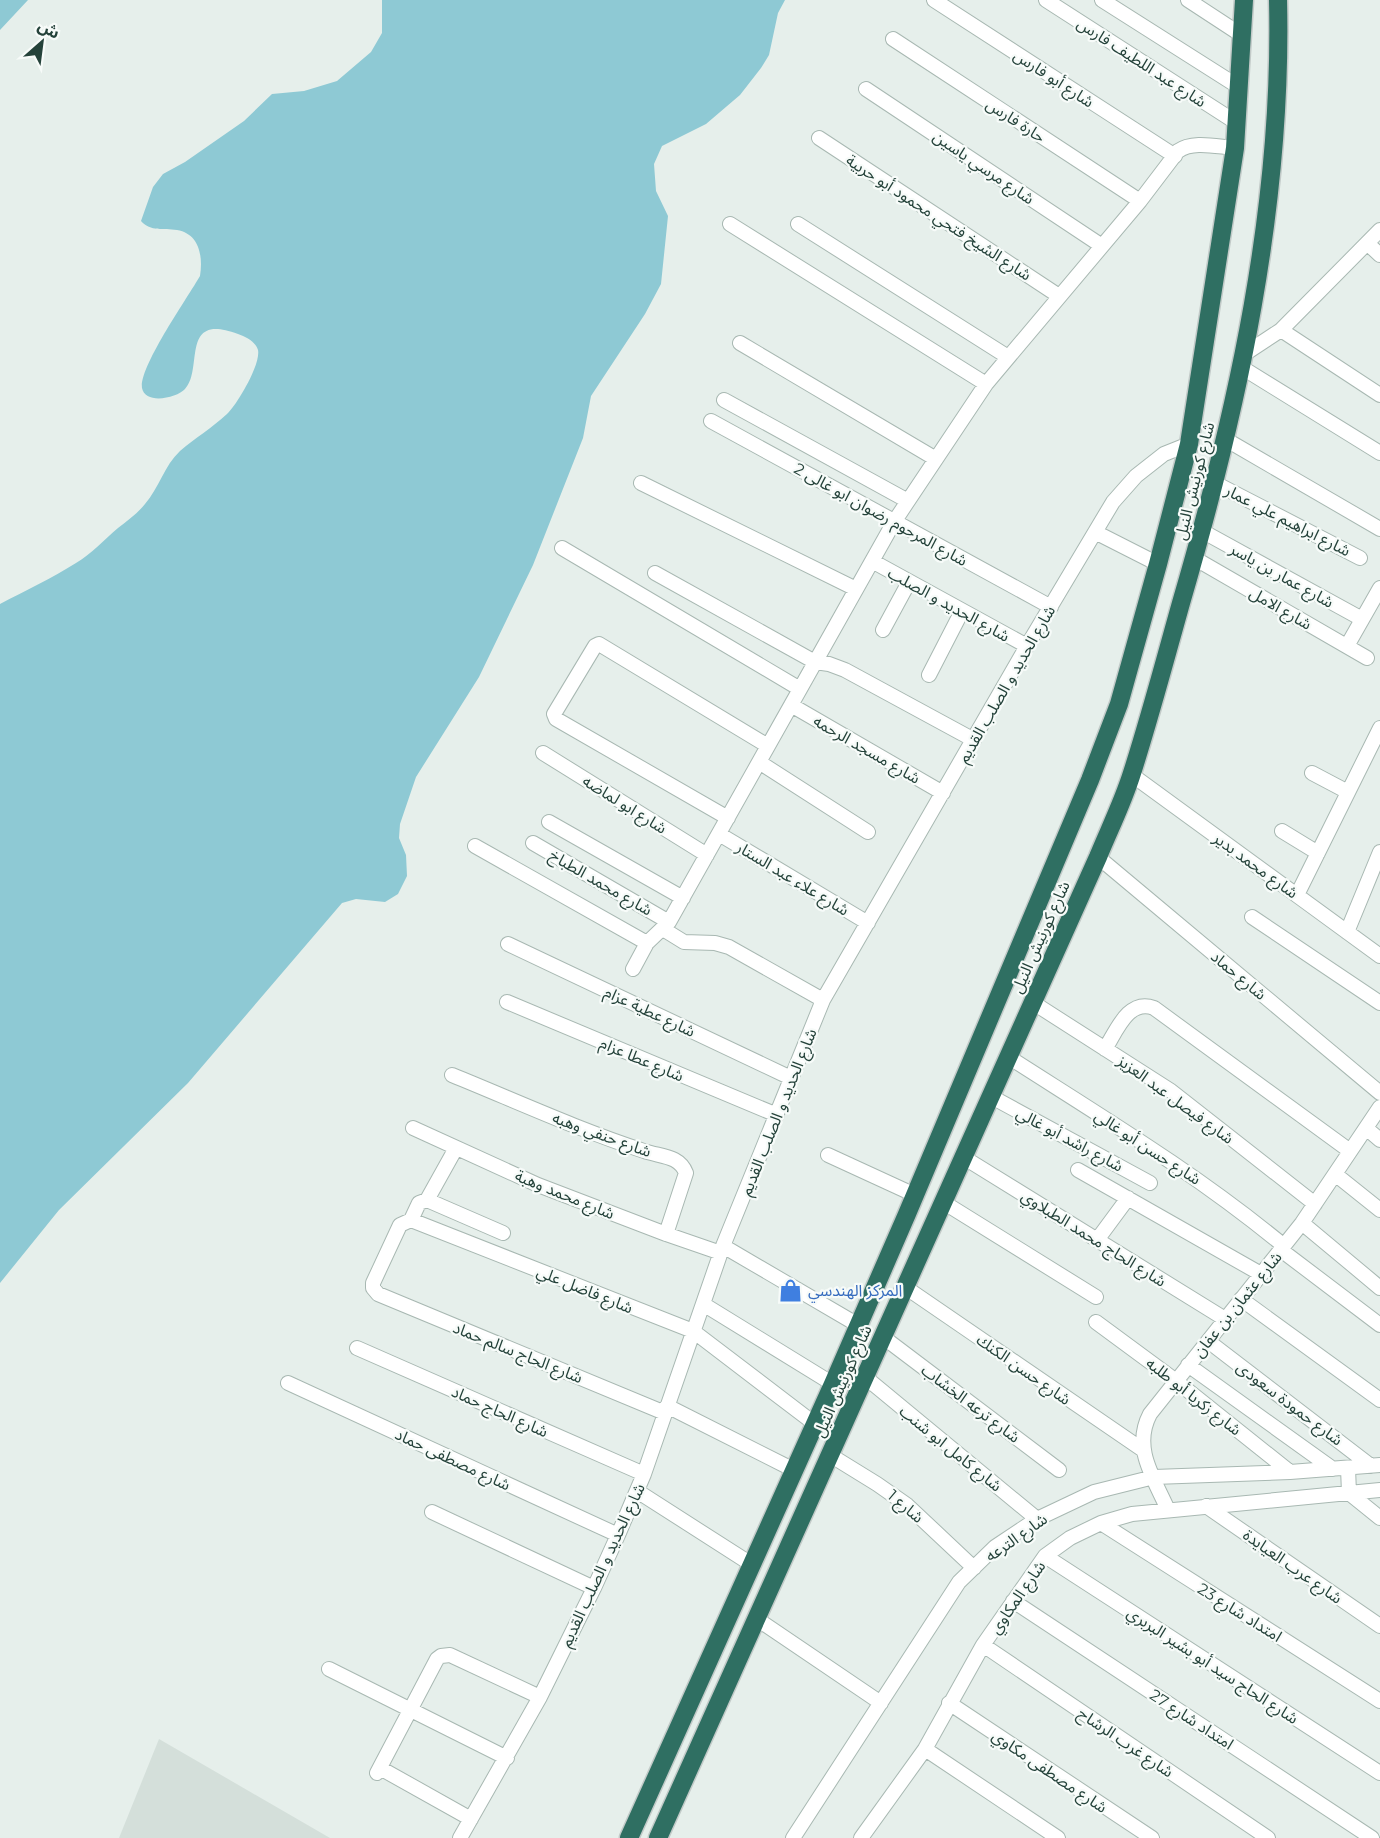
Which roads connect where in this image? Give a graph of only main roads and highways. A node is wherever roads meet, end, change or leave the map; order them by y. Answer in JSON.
{"nodes":[{"id":1,"x":1243,"y":0,"type":"edge"},
{"id":2,"x":1278,"y":0,"type":"edge"},
{"id":3,"x":907,"y":1214,"type":"junction"},
{"id":4,"x":932,"y":1226,"type":"junction"},
{"id":5,"x":629,"y":1838,"type":"edge"},
{"id":6,"x":658,"y":1838,"type":"edge"}],
"edges":[{"from":1,"to":3,"type":"highway","name":"شارع كورنيش النيل"},
{"from":2,"to":4,"type":"highway","name":"شارع كورنيش النيل"},
{"from":3,"to":4,"type":"highway"},
{"from":3,"to":5,"type":"highway","name":"شارع كورنيش النيل"},
{"from":4,"to":6,"type":"highway","name":"شارع كورنيش النيل"}]}
